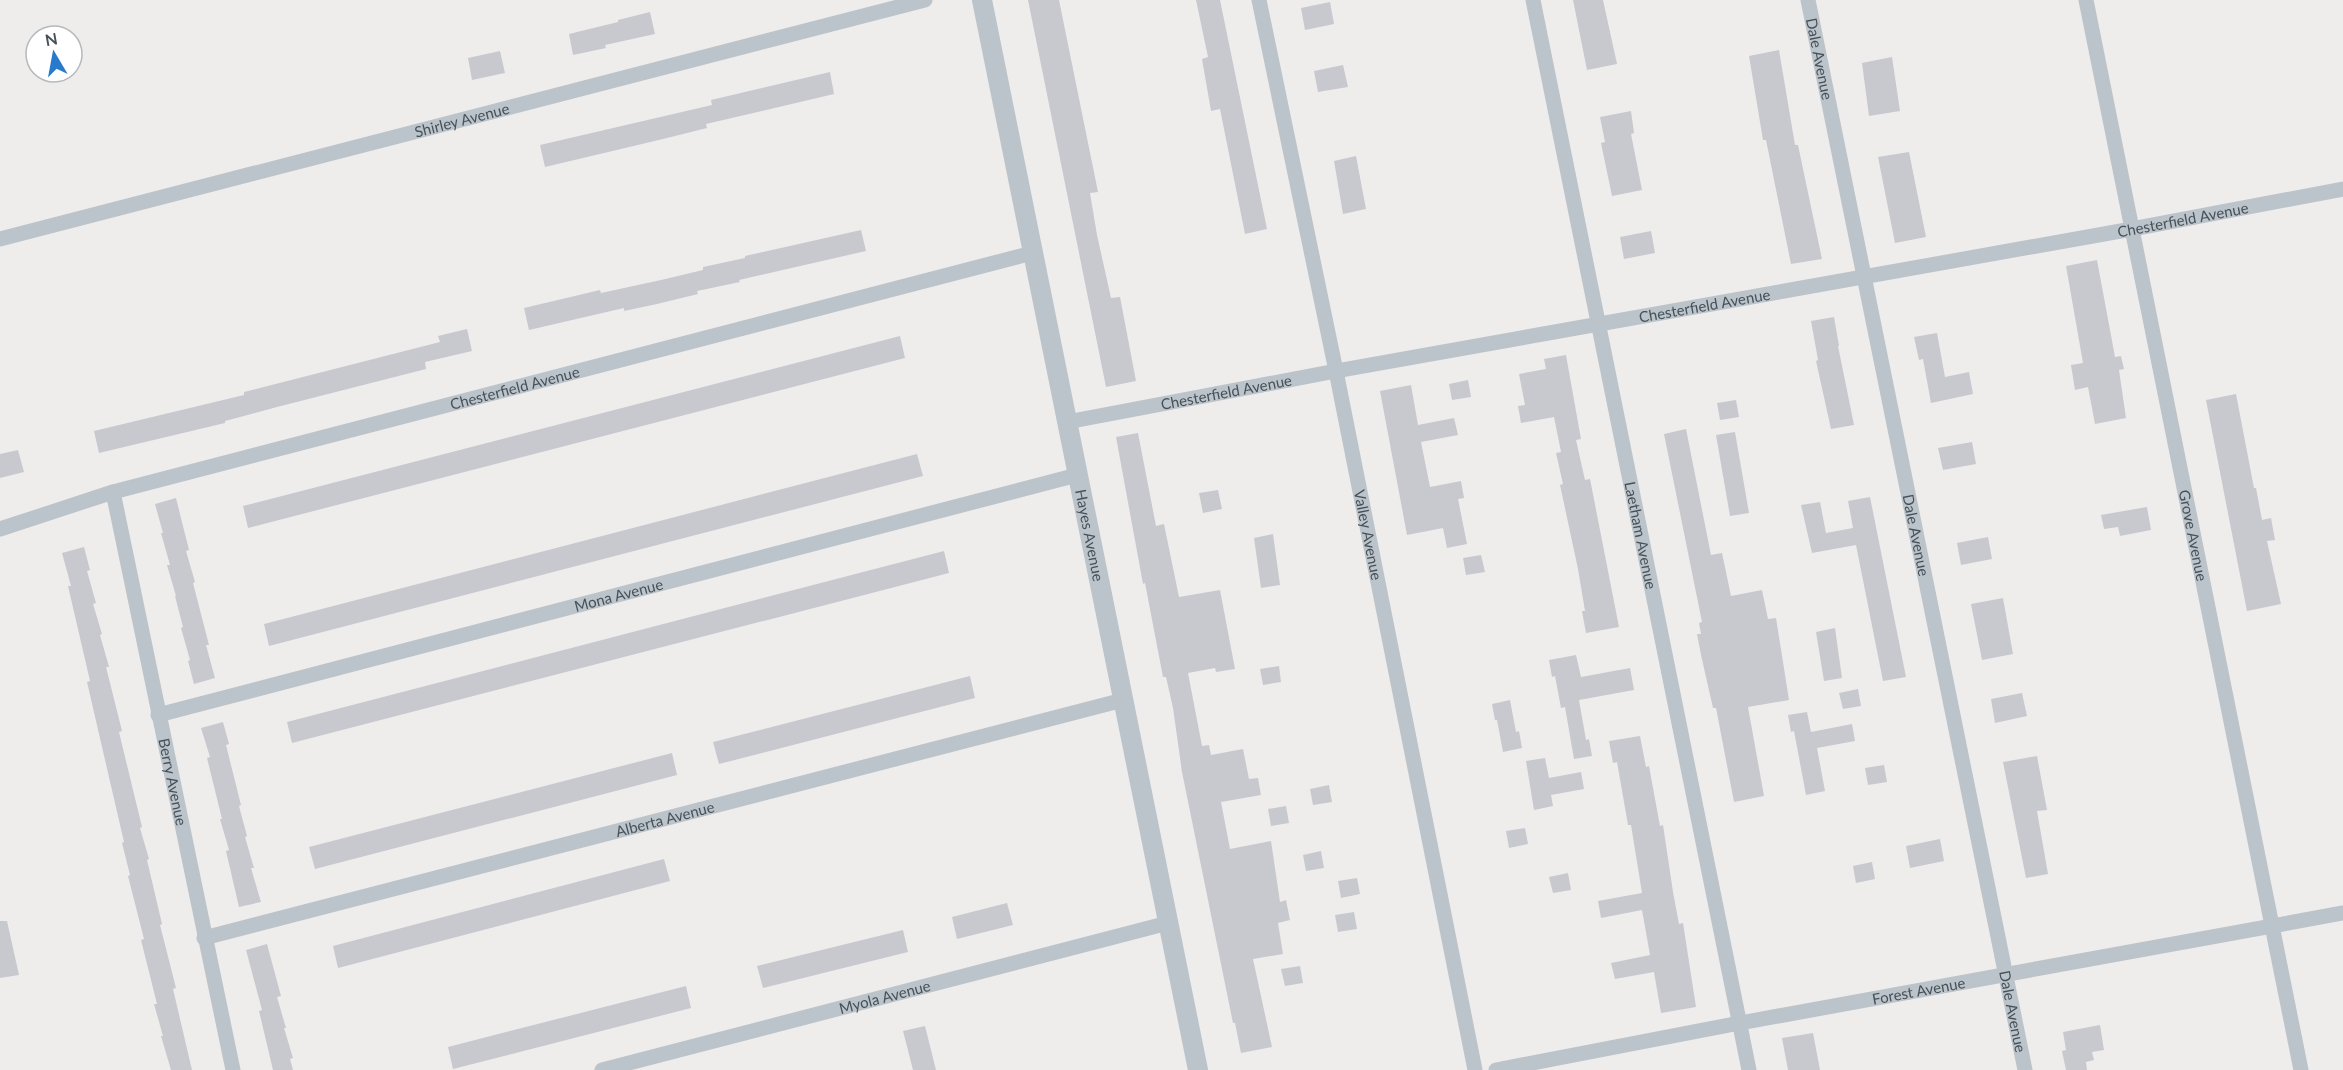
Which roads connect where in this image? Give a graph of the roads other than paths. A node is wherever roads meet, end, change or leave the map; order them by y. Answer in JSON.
{"nodes":[{"id":1,"x":925,"y":0,"type":"edge"},
{"id":2,"x":982,"y":0,"type":"edge"},
{"id":3,"x":1259,"y":0,"type":"edge"},
{"id":4,"x":1533,"y":0,"type":"edge"},
{"id":5,"x":1808,"y":0,"type":"edge"},
{"id":6,"x":2085,"y":0,"type":"edge"},
{"id":7,"x":2343,"y":189,"type":"edge"},
{"id":8,"x":2132,"y":229,"type":"junction"},
{"id":9,"x":0,"y":239,"type":"edge"},
{"id":10,"x":1032,"y":253,"type":"junction"},
{"id":11,"x":1864,"y":276,"type":"junction"},
{"id":12,"x":1599,"y":323,"type":"junction"},
{"id":13,"x":1336,"y":371,"type":"junction"},
{"id":14,"x":1067,"y":422,"type":"junction"},
{"id":15,"x":1077,"y":475,"type":"junction"},
{"id":16,"x":113,"y":492,"type":"junction"},
{"id":17,"x":0,"y":529,"type":"edge"},
{"id":18,"x":1123,"y":700,"type":"junction"},
{"id":19,"x":158,"y":715,"type":"junction"},
{"id":20,"x":2343,"y":913,"type":"edge"},
{"id":21,"x":1168,"y":922,"type":"junction"},
{"id":22,"x":2272,"y":926,"type":"junction"},
{"id":23,"x":204,"y":938,"type":"junction"},
{"id":24,"x":2006,"y":974,"type":"junction"},
{"id":25,"x":1740,"y":1023,"type":"junction"},
{"id":26,"x":233,"y":1070,"type":"edge"},
{"id":27,"x":602,"y":1070,"type":"edge"},
{"id":28,"x":1197,"y":1070,"type":"edge"},
{"id":29,"x":1475,"y":1070,"type":"edge"},
{"id":30,"x":1496,"y":1070,"type":"edge"},
{"id":31,"x":1749,"y":1070,"type":"edge"},
{"id":32,"x":2025,"y":1070,"type":"edge"},
{"id":33,"x":2301,"y":1070,"type":"edge"}],
"edges":[{"from":1,"to":9,"type":"street","name":"Shirley Avenue"},
{"from":2,"to":10,"type":"street","name":"Hayes Avenue"},
{"from":3,"to":13,"type":"street","name":"Valley Avenue"},
{"from":4,"to":12,"type":"street","name":"Laetham Avenue"},
{"from":5,"to":11,"type":"street","name":"Dale Avenue"},
{"from":6,"to":8,"type":"street","name":"Grove Avenue"},
{"from":7,"to":8,"type":"street","name":"Chesterfield Avenue"},
{"from":8,"to":11,"type":"street","name":"Chesterfield Avenue"},
{"from":8,"to":22,"type":"street","name":"Grove Avenue"},
{"from":10,"to":14,"type":"street","name":"Hayes Avenue"},
{"from":10,"to":16,"type":"street","name":"Chesterfield Avenue"},
{"from":11,"to":12,"type":"street","name":"Chesterfield Avenue"},
{"from":11,"to":24,"type":"street","name":"Dale Avenue"},
{"from":12,"to":13,"type":"street","name":"Chesterfield Avenue"},
{"from":12,"to":25,"type":"street","name":"Laetham Avenue"},
{"from":13,"to":14,"type":"street","name":"Chesterfield Avenue"},
{"from":13,"to":29,"type":"street","name":"Valley Avenue"},
{"from":14,"to":15,"type":"street","name":"Hayes Avenue"},
{"from":15,"to":18,"type":"street","name":"Hayes Avenue"},
{"from":15,"to":19,"type":"street","name":"Mona Avenue"},
{"from":16,"to":17,"type":"street","name":"Chesterfield Avenue"},
{"from":16,"to":19,"type":"street","name":"Berry Avenue"},
{"from":18,"to":21,"type":"street","name":"Hayes Avenue"},
{"from":18,"to":23,"type":"street","name":"Alberta Avenue"},
{"from":19,"to":23,"type":"street","name":"Berry Avenue"},
{"from":20,"to":22,"type":"street","name":"Forest Avenue"},
{"from":21,"to":27,"type":"street","name":"Myola Avenue"},
{"from":21,"to":28,"type":"street","name":"Hayes Avenue"},
{"from":22,"to":24,"type":"street","name":"Forest Avenue"},
{"from":22,"to":33,"type":"street","name":"Grove Avenue"},
{"from":23,"to":26,"type":"street","name":"Berry Avenue"},
{"from":24,"to":25,"type":"street","name":"Forest Avenue"},
{"from":24,"to":32,"type":"street","name":"Dale Avenue"},
{"from":25,"to":30,"type":"street","name":"Forest Avenue"},
{"from":25,"to":31,"type":"street","name":"Laetham Avenue"}]}
